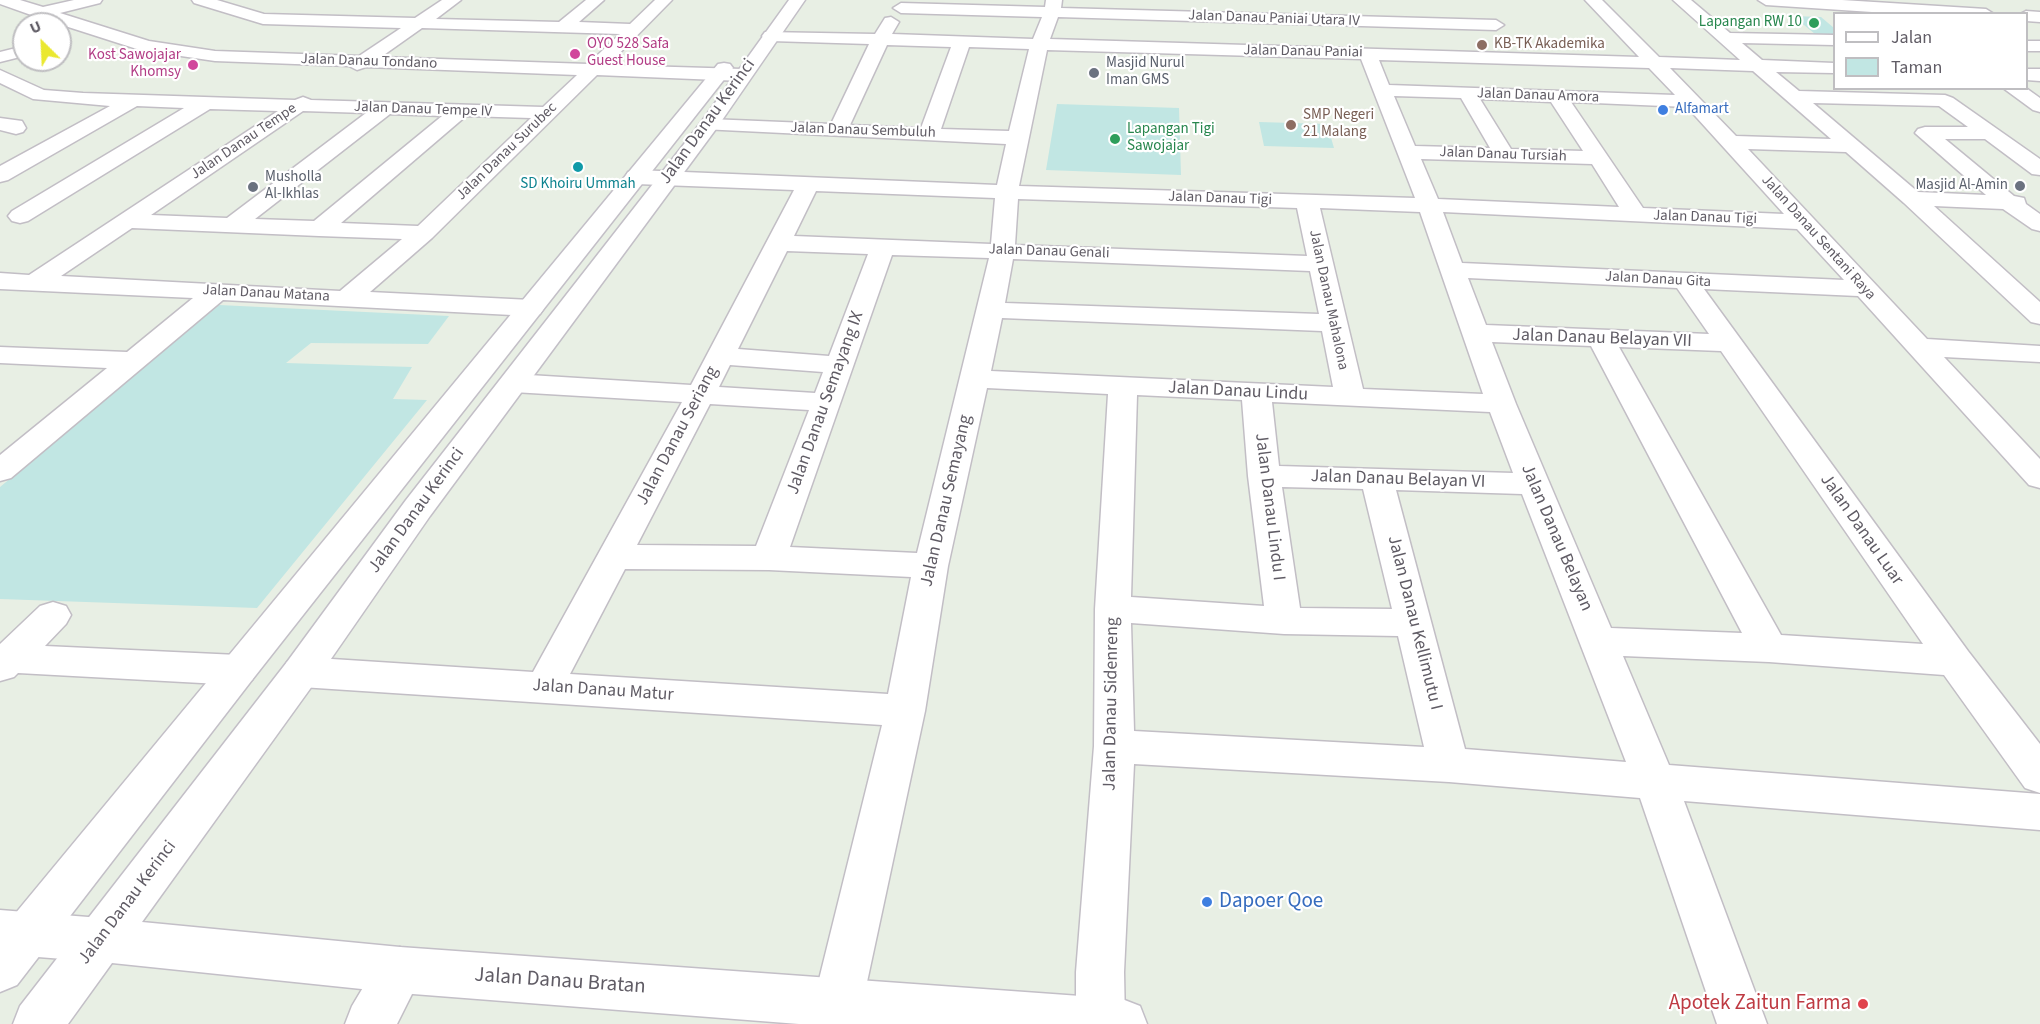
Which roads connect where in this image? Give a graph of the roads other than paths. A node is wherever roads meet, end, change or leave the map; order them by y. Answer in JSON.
{"nodes":[{"id":1,"x":4,"y":0,"type":"edge"},
{"id":2,"x":94,"y":0,"type":"edge"},
{"id":3,"x":200,"y":0,"type":"edge"},
{"id":4,"x":243,"y":0,"type":"edge"},
{"id":5,"x":453,"y":0,"type":"edge"},
{"id":6,"x":596,"y":0,"type":"edge"},
{"id":7,"x":664,"y":0,"type":"edge"},
{"id":8,"x":777,"y":0,"type":"edge"},
{"id":9,"x":797,"y":0,"type":"edge"},
{"id":10,"x":1593,"y":0,"type":"edge"},
{"id":11,"x":1681,"y":0,"type":"edge"},
{"id":12,"x":1765,"y":0,"type":"edge"},
{"id":13,"x":1813,"y":2,"type":"junction"},
{"id":14,"x":298,"y":3,"type":"dead end"},
{"id":15,"x":903,"y":4,"type":"edge"},
{"id":16,"x":364,"y":5,"type":"dead end"},
{"id":17,"x":978,"y":5,"type":"edge"},
{"id":18,"x":221,"y":6,"type":"junction"},
{"id":19,"x":1053,"y":6,"type":"edge"},
{"id":20,"x":1887,"y":7,"type":"edge"},
{"id":21,"x":1135,"y":8,"type":"edge"},
{"id":22,"x":1402,"y":8,"type":"dead end"},
{"id":23,"x":1484,"y":8,"type":"dead end"},
{"id":24,"x":37,"y":12,"type":"edge"},
{"id":25,"x":44,"y":12,"type":"edge"},
{"id":26,"x":512,"y":12,"type":"dead end"},
{"id":27,"x":1950,"y":12,"type":"edge"},
{"id":28,"x":254,"y":16,"type":"junction"},
{"id":29,"x":1833,"y":17,"type":"edge"},
{"id":30,"x":337,"y":20,"type":"junction"},
{"id":31,"x":420,"y":22,"type":"junction"},
{"id":32,"x":72,"y":23,"type":"edge"},
{"id":33,"x":1410,"y":23,"type":"junction"},
{"id":34,"x":495,"y":24,"type":"junction"},
{"id":35,"x":1496,"y":25,"type":"junction"},
{"id":36,"x":564,"y":26,"type":"junction"},
{"id":37,"x":634,"y":29,"type":"junction"},
{"id":38,"x":98,"y":31,"type":"junction"},
{"id":39,"x":771,"y":36,"type":"junction"},
{"id":40,"x":72,"y":38,"type":"edge"},
{"id":41,"x":881,"y":38,"type":"junction"},
{"id":42,"x":1725,"y":38,"type":"junction"},
{"id":43,"x":1805,"y":39,"type":"junction"},
{"id":44,"x":1833,"y":40,"type":"edge"},
{"id":45,"x":962,"y":41,"type":"junction"},
{"id":46,"x":1039,"y":44,"type":"junction"},
{"id":47,"x":1367,"y":53,"type":"junction"},
{"id":48,"x":1517,"y":58,"type":"junction"},
{"id":49,"x":1653,"y":61,"type":"junction"},
{"id":50,"x":362,"y":62,"type":"junction"},
{"id":51,"x":1759,"y":65,"type":"junction"},
{"id":52,"x":1833,"y":68,"type":"edge"},
{"id":53,"x":591,"y":71,"type":"junction"},
{"id":54,"x":731,"y":74,"type":"junction"},
{"id":55,"x":0,"y":76,"type":"edge"},
{"id":56,"x":1384,"y":90,"type":"junction"},
{"id":57,"x":2015,"y":90,"type":"edge"},
{"id":58,"x":1467,"y":93,"type":"junction"},
{"id":59,"x":1557,"y":96,"type":"junction"},
{"id":60,"x":1796,"y":97,"type":"junction"},
{"id":61,"x":134,"y":100,"type":"junction"},
{"id":62,"x":1692,"y":101,"type":"junction"},
{"id":63,"x":207,"y":102,"type":"junction"},
{"id":64,"x":298,"y":106,"type":"junction"},
{"id":65,"x":2040,"y":106,"type":"edge"},
{"id":66,"x":384,"y":109,"type":"junction"},
{"id":67,"x":459,"y":112,"type":"junction"},
{"id":68,"x":547,"y":113,"type":"junction"},
{"id":69,"x":0,"y":124,"type":"edge"},
{"id":70,"x":709,"y":125,"type":"junction"},
{"id":71,"x":838,"y":130,"type":"junction"},
{"id":72,"x":929,"y":133,"type":"junction"},
{"id":73,"x":1991,"y":133,"type":"junction"},
{"id":74,"x":0,"y":136,"type":"edge"},
{"id":75,"x":1017,"y":138,"type":"junction"},
{"id":76,"x":1730,"y":142,"type":"junction"},
{"id":77,"x":1853,"y":147,"type":"junction"},
{"id":78,"x":1408,"y":152,"type":"junction"},
{"id":79,"x":1504,"y":155,"type":"junction"},
{"id":80,"x":1597,"y":158,"type":"junction"},
{"id":81,"x":2040,"y":169,"type":"edge"},
{"id":82,"x":0,"y":175,"type":"edge"},
{"id":83,"x":651,"y":178,"type":"junction"},
{"id":84,"x":809,"y":183,"type":"junction"},
{"id":85,"x":1006,"y":192,"type":"junction"},
{"id":86,"x":1912,"y":198,"type":"junction"},
{"id":87,"x":1307,"y":202,"type":"junction"},
{"id":88,"x":2009,"y":203,"type":"junction"},
{"id":89,"x":2040,"y":204,"type":"edge"},
{"id":90,"x":1429,"y":205,"type":"junction"},
{"id":91,"x":1636,"y":215,"type":"junction"},
{"id":92,"x":10,"y":216,"type":"edge"},
{"id":93,"x":127,"y":221,"type":"junction"},
{"id":94,"x":1804,"y":222,"type":"junction"},
{"id":95,"x":233,"y":225,"type":"junction"},
{"id":96,"x":2040,"y":225,"type":"edge"},
{"id":97,"x":0,"y":229,"type":"edge"},
{"id":98,"x":319,"y":229,"type":"junction"},
{"id":99,"x":424,"y":233,"type":"junction"},
{"id":100,"x":779,"y":243,"type":"junction"},
{"id":101,"x":883,"y":247,"type":"junction"},
{"id":102,"x":1003,"y":250,"type":"junction"},
{"id":103,"x":1320,"y":264,"type":"junction"},
{"id":104,"x":1451,"y":270,"type":"junction"},
{"id":105,"x":0,"y":281,"type":"edge"},
{"id":106,"x":1686,"y":282,"type":"junction"},
{"id":107,"x":34,"y":283,"type":"junction"},
{"id":108,"x":1865,"y":290,"type":"junction"},
{"id":109,"x":2012,"y":290,"type":"junction"},
{"id":110,"x":218,"y":291,"type":"junction"},
{"id":111,"x":2040,"y":292,"type":"edge"},
{"id":112,"x":346,"y":299,"type":"junction"},
{"id":113,"x":531,"y":308,"type":"junction"},
{"id":114,"x":991,"y":310,"type":"junction"},
{"id":115,"x":2040,"y":316,"type":"edge"},
{"id":116,"x":1333,"y":323,"type":"junction"},
{"id":117,"x":1477,"y":333,"type":"junction"},
{"id":118,"x":1601,"y":339,"type":"junction"},
{"id":119,"x":1728,"y":343,"type":"junction"},
{"id":120,"x":1920,"y":347,"type":"junction"},
{"id":121,"x":0,"y":354,"type":"edge"},
{"id":122,"x":2040,"y":354,"type":"edge"},
{"id":123,"x":722,"y":356,"type":"junction"},
{"id":124,"x":133,"y":361,"type":"junction"},
{"id":125,"x":839,"y":365,"type":"junction"},
{"id":126,"x":975,"y":379,"type":"junction"},
{"id":127,"x":513,"y":383,"type":"junction"},
{"id":128,"x":1123,"y":387,"type":"junction"},
{"id":129,"x":1256,"y":393,"type":"junction"},
{"id":130,"x":699,"y":395,"type":"junction"},
{"id":131,"x":1350,"y":398,"type":"junction"},
{"id":132,"x":825,"y":402,"type":"junction"},
{"id":133,"x":1501,"y":404,"type":"junction"},
{"id":134,"x":0,"y":442,"type":"edge"},
{"id":135,"x":32,"y":443,"type":"junction"},
{"id":136,"x":0,"y":471,"type":"edge"},
{"id":137,"x":1264,"y":476,"type":"junction"},
{"id":138,"x":2040,"y":478,"type":"edge"},
{"id":139,"x":1377,"y":480,"type":"junction"},
{"id":140,"x":1533,"y":484,"type":"junction"},
{"id":141,"x":373,"y":503,"type":"junction"},
{"id":142,"x":418,"y":508,"type":"junction"},
{"id":143,"x":615,"y":557,"type":"junction"},
{"id":144,"x":769,"y":558,"type":"junction"},
{"id":145,"x":931,"y":566,"type":"junction"},
{"id":146,"x":1113,"y":609,"type":"junction"},
{"id":147,"x":53,"y":615,"type":"dead end"},
{"id":148,"x":1284,"y":621,"type":"junction"},
{"id":149,"x":1414,"y":623,"type":"junction"},
{"id":150,"x":1599,"y":640,"type":"junction"},
{"id":151,"x":1769,"y":648,"type":"junction"},
{"id":152,"x":3,"y":661,"type":"edge"},
{"id":153,"x":1955,"y":661,"type":"junction"},
{"id":154,"x":237,"y":669,"type":"junction"},
{"id":155,"x":301,"y":672,"type":"junction"},
{"id":156,"x":544,"y":687,"type":"junction"},
{"id":157,"x":905,"y":711,"type":"junction"},
{"id":158,"x":1114,"y":746,"type":"junction"},
{"id":159,"x":1449,"y":765,"type":"junction"},
{"id":160,"x":2040,"y":776,"type":"edge"},
{"id":161,"x":1655,"y":781,"type":"junction"},
{"id":162,"x":2040,"y":812,"type":"edge"},
{"id":163,"x":14,"y":933,"type":"edge"},
{"id":164,"x":101,"y":940,"type":"junction"},
{"id":165,"x":0,"y":969,"type":"edge"},
{"id":166,"x":400,"y":970,"type":"junction"},
{"id":167,"x":835,"y":1013,"type":"edge"},
{"id":168,"x":1111,"y":1023,"type":"edge"},
{"id":169,"x":38,"y":1024,"type":"edge"},
{"id":170,"x":370,"y":1024,"type":"edge"},
{"id":171,"x":1742,"y":1024,"type":"edge"}],
"edges":[{"from":1,"to":24,"type":"street","name":"Jalan Danau Tondano"},
{"from":2,"to":25,"type":"street"},
{"from":3,"to":18,"type":"street"},
{"from":4,"to":18,"type":"street"},
{"from":5,"to":31,"type":"street","name":"Jalan Danau Tempe"},
{"from":6,"to":36,"type":"street"},
{"from":7,"to":37,"type":"street","name":"Jalan Danau Surubec"},
{"from":8,"to":54,"type":"street","name":"Jalan Danau Kerinci"},
{"from":9,"to":39,"type":"street","name":"Jalan Danau Kerinci"},
{"from":10,"to":49,"type":"street","name":"Jalan Danau Sentani Raya"},
{"from":11,"to":42,"type":"street"},
{"from":12,"to":13,"type":"street"},
{"from":12,"to":43,"type":"street"},
{"from":13,"to":20,"type":"street"},
{"from":13,"to":29,"type":"street"},
{"from":14,"to":28,"type":"street"},
{"from":15,"to":17,"type":"street","name":"Jalan Danau Paniai Utara IV"},
{"from":15,"to":41,"type":"street"},
{"from":16,"to":30,"type":"street"},
{"from":17,"to":19,"type":"street","name":"Jalan Danau Paniai Utara IV"},
{"from":18,"to":28,"type":"street"},
{"from":19,"to":21,"type":"street","name":"Jalan Danau Paniai Utara IV"},
{"from":19,"to":46,"type":"street","name":"Jalan Danau Semayang"},
{"from":20,"to":27,"type":"street"},
{"from":21,"to":33,"type":"street","name":"Jalan Danau Paniai Utara IV"},
{"from":22,"to":33,"type":"street"},
{"from":23,"to":35,"type":"street"},
{"from":26,"to":34,"type":"street"},
{"from":28,"to":30,"type":"street"},
{"from":30,"to":31,"type":"street"},
{"from":31,"to":34,"type":"street"},
{"from":31,"to":50,"type":"street","name":"Jalan Danau Tempe"},
{"from":32,"to":38,"type":"street","name":"Jalan Danau Tondano"},
{"from":33,"to":35,"type":"street","name":"Jalan Danau Paniai Utara IV"},
{"from":34,"to":36,"type":"street"},
{"from":35,"to":48,"type":"street"},
{"from":36,"to":37,"type":"street"},
{"from":37,"to":53,"type":"street","name":"Jalan Danau Surubec"},
{"from":38,"to":40,"type":"street"},
{"from":38,"to":50,"type":"street","name":"Jalan Danau Tondano"},
{"from":39,"to":41,"type":"street","name":"Jalan Danau Paniai"},
{"from":39,"to":54,"type":"street","name":"Jalan Danau Kerinci"},
{"from":41,"to":45,"type":"street","name":"Jalan Danau Paniai"},
{"from":41,"to":71,"type":"street"},
{"from":42,"to":43,"type":"street"},
{"from":42,"to":51,"type":"street"},
{"from":43,"to":44,"type":"street"},
{"from":45,"to":46,"type":"street","name":"Jalan Danau Paniai"},
{"from":45,"to":72,"type":"street"},
{"from":46,"to":47,"type":"street","name":"Jalan Danau Paniai"},
{"from":46,"to":75,"type":"street","name":"Jalan Danau Semayang"},
{"from":47,"to":48,"type":"street","name":"Jalan Danau Paniai"},
{"from":47,"to":56,"type":"street","name":"Jalan Danau Belayan"},
{"from":48,"to":49,"type":"street","name":"Jalan Danau Paniai"},
{"from":49,"to":51,"type":"street","name":"Jalan Danau Paniai"},
{"from":49,"to":62,"type":"street","name":"Jalan Danau Sentani Raya"},
{"from":50,"to":53,"type":"street","name":"Jalan Danau Tondano"},
{"from":50,"to":64,"type":"street","name":"Jalan Danau Tempe"},
{"from":51,"to":52,"type":"street","name":"Jalan Danau Paniai"},
{"from":51,"to":60,"type":"street"},
{"from":53,"to":54,"type":"street","name":"Jalan Danau Tondano"},
{"from":53,"to":68,"type":"street","name":"Jalan Danau Surubec"},
{"from":54,"to":70,"type":"street","name":"Jalan Danau Kerinci"},
{"from":54,"to":83,"type":"street","name":"Jalan Danau Kerinci"},
{"from":55,"to":61,"type":"street","name":"Jalan Danau Tempe IV"},
{"from":56,"to":58,"type":"street","name":"Jalan Danau Amora"},
{"from":56,"to":78,"type":"street","name":"Jalan Danau Belayan"},
{"from":57,"to":65,"type":"street"},
{"from":58,"to":59,"type":"street","name":"Jalan Danau Amora"},
{"from":58,"to":79,"type":"street"},
{"from":59,"to":62,"type":"street","name":"Jalan Danau Amora"},
{"from":59,"to":80,"type":"street"},
{"from":60,"to":73,"type":"street"},
{"from":60,"to":77,"type":"street"},
{"from":61,"to":63,"type":"street","name":"Jalan Danau Tempe IV"},
{"from":61,"to":82,"type":"street"},
{"from":62,"to":76,"type":"street","name":"Jalan Danau Sentani Raya"},
{"from":63,"to":64,"type":"street","name":"Jalan Danau Tempe IV"},
{"from":63,"to":92,"type":"street"},
{"from":64,"to":66,"type":"street","name":"Jalan Danau Tempe IV"},
{"from":64,"to":93,"type":"street","name":"Jalan Danau Tempe"},
{"from":66,"to":67,"type":"street","name":"Jalan Danau Tempe IV"},
{"from":66,"to":95,"type":"street"},
{"from":67,"to":68,"type":"street","name":"Jalan Danau Tempe IV"},
{"from":67,"to":98,"type":"street"},
{"from":68,"to":99,"type":"street","name":"Jalan Danau Surubec"},
{"from":69,"to":74,"type":"street"},
{"from":70,"to":71,"type":"street","name":"Jalan Danau Sembuluh"},
{"from":70,"to":83,"type":"street","name":"Jalan Danau Kerinci"},
{"from":71,"to":72,"type":"street","name":"Jalan Danau Sembuluh"},
{"from":72,"to":75,"type":"street","name":"Jalan Danau Sembuluh"},
{"from":73,"to":81,"type":"street"},
{"from":73,"to":88,"type":"street"},
{"from":75,"to":85,"type":"street","name":"Jalan Danau Semayang"},
{"from":76,"to":77,"type":"street"},
{"from":76,"to":94,"type":"street","name":"Jalan Danau Sentani Raya"},
{"from":77,"to":86,"type":"street"},
{"from":78,"to":79,"type":"street","name":"Jalan Danau Tursiah"},
{"from":78,"to":90,"type":"street","name":"Jalan Danau Belayan"},
{"from":79,"to":80,"type":"street","name":"Jalan Danau Tursiah"},
{"from":80,"to":91,"type":"street"},
{"from":83,"to":84,"type":"street","name":"Jalan Danau Tigi"},
{"from":83,"to":113,"type":"street","name":"Jalan Danau Kerinci"},
{"from":83,"to":127,"type":"street","name":"Jalan Danau Kerinci"},
{"from":84,"to":85,"type":"street","name":"Jalan Danau Tigi"},
{"from":84,"to":100,"type":"street","name":"Jalan Danau Seriang"},
{"from":85,"to":87,"type":"street","name":"Jalan Danau Tigi"},
{"from":85,"to":102,"type":"street","name":"Jalan Danau Semayang"},
{"from":86,"to":88,"type":"street"},
{"from":86,"to":109,"type":"street"},
{"from":87,"to":90,"type":"street","name":"Jalan Danau Tigi"},
{"from":87,"to":103,"type":"street","name":"Jalan Danau Mahalona"},
{"from":88,"to":89,"type":"street"},
{"from":88,"to":96,"type":"street"},
{"from":90,"to":91,"type":"street","name":"Jalan Danau Tigi"},
{"from":90,"to":104,"type":"street","name":"Jalan Danau Belayan"},
{"from":91,"to":94,"type":"street","name":"Jalan Danau Tigi"},
{"from":92,"to":97,"type":"street"},
{"from":93,"to":95,"type":"street"},
{"from":93,"to":107,"type":"street","name":"Jalan Danau Tempe"},
{"from":94,"to":108,"type":"street","name":"Jalan Danau Sentani Raya"},
{"from":95,"to":98,"type":"street"},
{"from":98,"to":99,"type":"street"},
{"from":99,"to":112,"type":"street","name":"Jalan Danau Surubec"},
{"from":100,"to":101,"type":"street","name":"Jalan Danau Genali"},
{"from":100,"to":123,"type":"street","name":"Jalan Danau Seriang"},
{"from":101,"to":102,"type":"street","name":"Jalan Danau Genali"},
{"from":101,"to":125,"type":"street","name":"Jalan Danau Semayang IX"},
{"from":102,"to":103,"type":"street","name":"Jalan Danau Genali"},
{"from":102,"to":114,"type":"street","name":"Jalan Danau Semayang"},
{"from":103,"to":116,"type":"street","name":"Jalan Danau Mahalona"},
{"from":104,"to":106,"type":"street","name":"Jalan Danau Gita"},
{"from":104,"to":117,"type":"street","name":"Jalan Danau Belayan"},
{"from":105,"to":107,"type":"street","name":"Jalan Danau Matana"},
{"from":106,"to":108,"type":"street","name":"Jalan Danau Gita"},
{"from":106,"to":119,"type":"street","name":"Jalan Danau Luar"},
{"from":107,"to":110,"type":"street","name":"Jalan Danau Matana"},
{"from":108,"to":120,"type":"street","name":"Jalan Danau Sentani Raya"},
{"from":109,"to":111,"type":"street"},
{"from":109,"to":115,"type":"street"},
{"from":110,"to":112,"type":"street","name":"Jalan Danau Matana"},
{"from":110,"to":124,"type":"street"},
{"from":112,"to":113,"type":"street","name":"Jalan Danau Matana"},
{"from":113,"to":141,"type":"street","name":"Jalan Danau Kerinci"},
{"from":114,"to":116,"type":"street"},
{"from":114,"to":126,"type":"street","name":"Jalan Danau Semayang"},
{"from":116,"to":131,"type":"street","name":"Jalan Danau Mahalona"},
{"from":117,"to":118,"type":"street","name":"Jalan Danau Belayan VII"},
{"from":117,"to":133,"type":"street","name":"Jalan Danau Belayan"},
{"from":118,"to":119,"type":"street","name":"Jalan Danau Belayan VII"},
{"from":118,"to":151,"type":"street"},
{"from":119,"to":153,"type":"street","name":"Jalan Danau Luar"},
{"from":120,"to":122,"type":"street"},
{"from":120,"to":138,"type":"street","name":"Jalan Danau Sentani Raya"},
{"from":121,"to":124,"type":"street"},
{"from":123,"to":125,"type":"street"},
{"from":123,"to":130,"type":"street","name":"Jalan Danau Seriang"},
{"from":124,"to":135,"type":"street"},
{"from":125,"to":132,"type":"street","name":"Jalan Danau Semayang IX"},
{"from":126,"to":128,"type":"street","name":"Jalan Danau Lindu"},
{"from":126,"to":145,"type":"street","name":"Jalan Danau Semayang"},
{"from":127,"to":130,"type":"street"},
{"from":127,"to":142,"type":"street","name":"Jalan Danau Kerinci"},
{"from":128,"to":129,"type":"street","name":"Jalan Danau Lindu"},
{"from":128,"to":146,"type":"street","name":"Jalan Danau Sidenreng"},
{"from":129,"to":131,"type":"street","name":"Jalan Danau Lindu"},
{"from":129,"to":137,"type":"street","name":"Jalan Danau Lindu I"},
{"from":130,"to":132,"type":"street"},
{"from":130,"to":143,"type":"street","name":"Jalan Danau Seriang"},
{"from":131,"to":133,"type":"street","name":"Jalan Danau Lindu"},
{"from":132,"to":144,"type":"street","name":"Jalan Danau Semayang IX"},
{"from":133,"to":140,"type":"street","name":"Jalan Danau Belayan"},
{"from":134,"to":135,"type":"street"},
{"from":135,"to":136,"type":"street"},
{"from":137,"to":139,"type":"street","name":"Jalan Danau Belayan VI"},
{"from":137,"to":148,"type":"street","name":"Jalan Danau Lindu I"},
{"from":139,"to":140,"type":"street","name":"Jalan Danau Belayan VI"},
{"from":139,"to":149,"type":"street","name":"Jalan Danau Kellimutu I"},
{"from":140,"to":150,"type":"street","name":"Jalan Danau Belayan"},
{"from":141,"to":142,"type":"street"},
{"from":141,"to":154,"type":"street","name":"Jalan Danau Kerinci"},
{"from":142,"to":155,"type":"street","name":"Jalan Danau Kerinci"},
{"from":143,"to":144,"type":"street"},
{"from":143,"to":156,"type":"street","name":"Jalan Danau Seriang"},
{"from":144,"to":145,"type":"street"},
{"from":145,"to":157,"type":"street","name":"Jalan Danau Semayang"},
{"from":146,"to":148,"type":"street"},
{"from":146,"to":158,"type":"street","name":"Jalan Danau Sidenreng"},
{"from":147,"to":152,"type":"street"},
{"from":148,"to":149,"type":"street"},
{"from":149,"to":159,"type":"street","name":"Jalan Danau Kellimutu I"},
{"from":150,"to":151,"type":"street"},
{"from":150,"to":161,"type":"street","name":"Jalan Danau Belayan"},
{"from":151,"to":153,"type":"street"},
{"from":152,"to":154,"type":"street"},
{"from":153,"to":160,"type":"street","name":"Jalan Danau Luar"},
{"from":154,"to":163,"type":"street","name":"Jalan Danau Kerinci"},
{"from":155,"to":156,"type":"street","name":"Jalan Danau Matur"},
{"from":155,"to":164,"type":"street","name":"Jalan Danau Kerinci"},
{"from":156,"to":157,"type":"street","name":"Jalan Danau Matur"},
{"from":157,"to":167,"type":"street","name":"Jalan Danau Semayang"},
{"from":158,"to":159,"type":"street"},
{"from":158,"to":168,"type":"street","name":"Jalan Danau Sidenreng"},
{"from":159,"to":161,"type":"street"},
{"from":161,"to":162,"type":"street"},
{"from":161,"to":171,"type":"street","name":"Jalan Danau Belayan"},
{"from":163,"to":164,"type":"street","name":"Jalan Danau Bratan"},
{"from":163,"to":165,"type":"street","name":"Jalan Danau Kerinci"},
{"from":164,"to":166,"type":"street","name":"Jalan Danau Bratan"},
{"from":164,"to":169,"type":"street","name":"Jalan Danau Kerinci"},
{"from":166,"to":167,"type":"street","name":"Jalan Danau Bratan"},
{"from":166,"to":170,"type":"street"},
{"from":167,"to":168,"type":"street","name":"Jalan Danau Bratan"}]}
